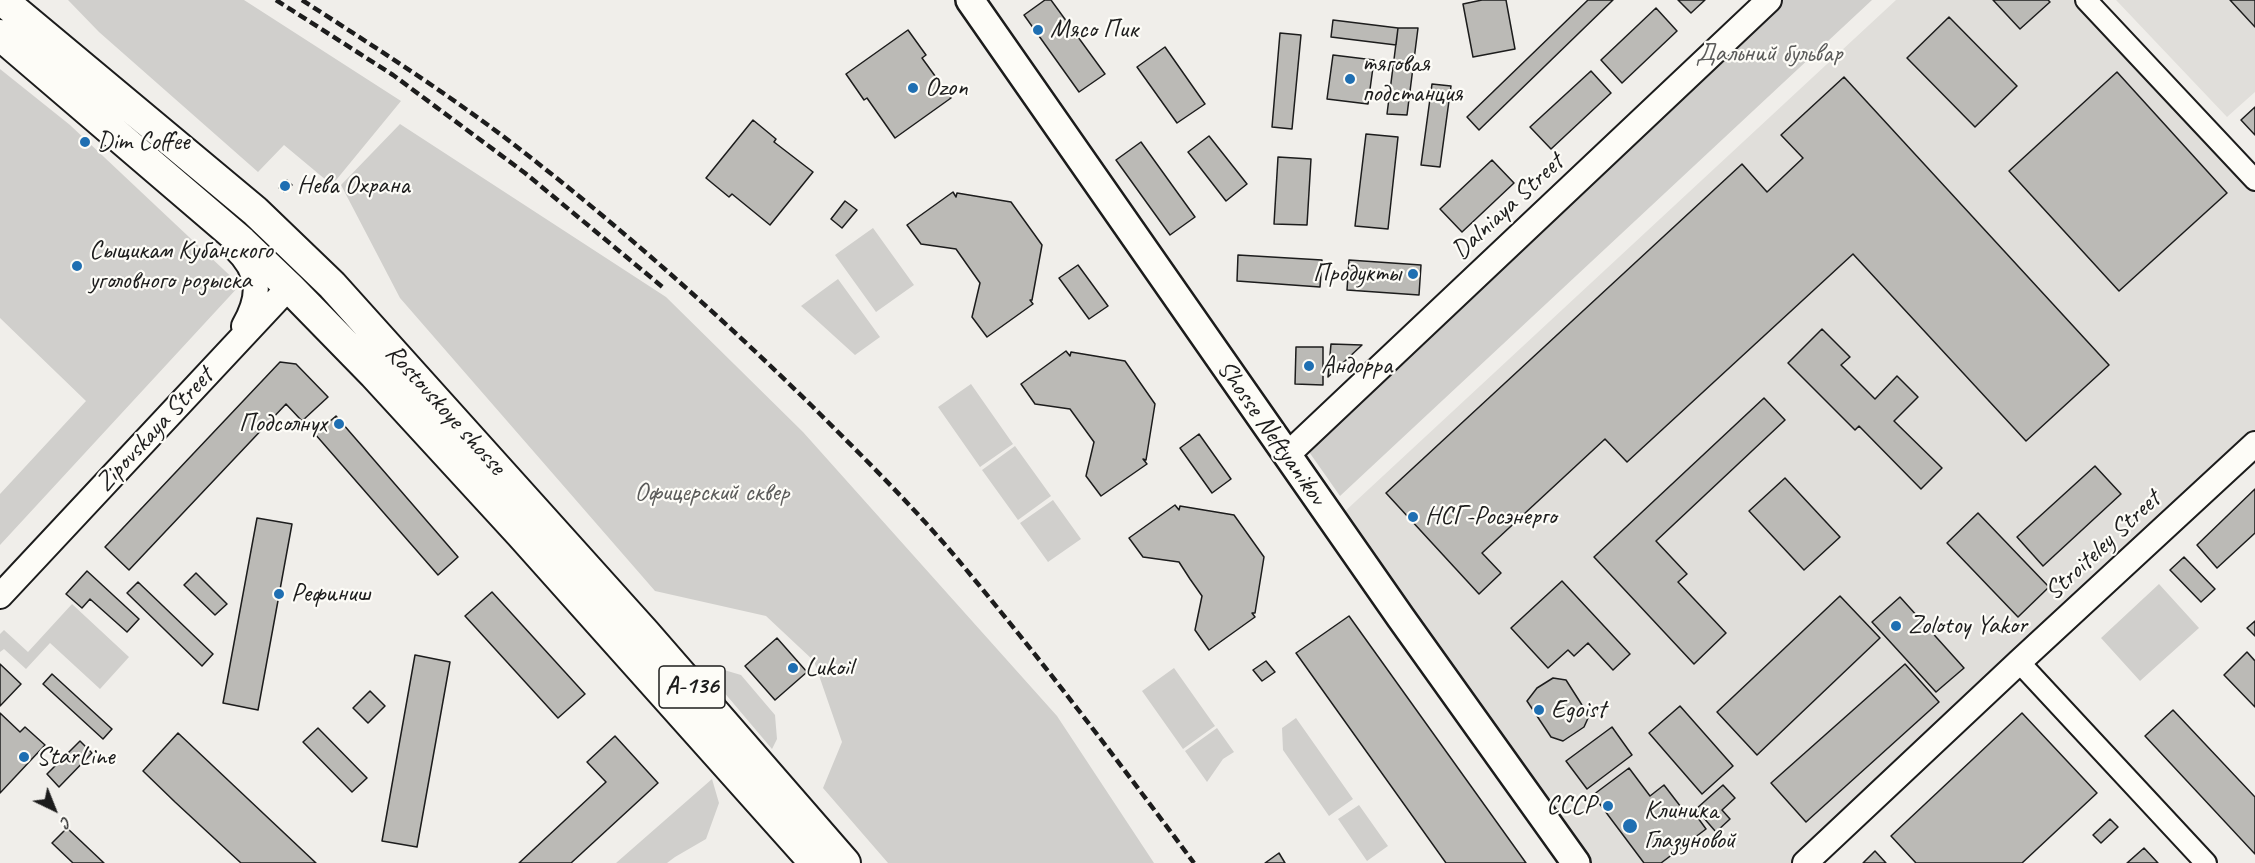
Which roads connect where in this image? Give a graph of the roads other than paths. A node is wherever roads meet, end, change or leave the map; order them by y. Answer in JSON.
{"nodes":[{"id":1,"x":2,"y":0,"type":"edge"},
{"id":2,"x":970,"y":0,"type":"edge"},
{"id":3,"x":1769,"y":0,"type":"edge"},
{"id":4,"x":2086,"y":0,"type":"edge"},
{"id":5,"x":0,"y":35,"type":"edge"},
{"id":6,"x":0,"y":50,"type":"edge"},
{"id":7,"x":40,"y":69,"type":"junction"},
{"id":8,"x":2255,"y":180,"type":"edge"},
{"id":9,"x":180,"y":189,"type":"junction"},
{"id":10,"x":310,"y":264,"type":"junction"},
{"id":11,"x":289,"y":287,"type":"junction"},
{"id":12,"x":316,"y":315,"type":"junction"},
{"id":13,"x":240,"y":339,"type":"junction"},
{"id":14,"x":2255,"y":444,"type":"edge"},
{"id":15,"x":1287,"y":455,"type":"junction"},
{"id":16,"x":0,"y":596,"type":"edge"},
{"id":17,"x":2019,"y":662,"type":"junction"},
{"id":18,"x":815,"y":863,"type":"edge"},
{"id":19,"x":845,"y":863,"type":"edge"},
{"id":20,"x":1576,"y":863,"type":"edge"},
{"id":21,"x":1805,"y":863,"type":"edge"},
{"id":22,"x":2206,"y":863,"type":"edge"}],
"edges":[{"from":1,"to":10,"type":"main road","name":"Rostovskoye shosse"},
{"from":2,"to":15,"type":"main road","name":"Shosse Neftyanikov"},
{"from":3,"to":15,"type":"street","name":"Dalniaya Street"},
{"from":4,"to":8,"type":"street"},
{"from":5,"to":7,"type":"main road","name":"Rostovskoye shosse"},
{"from":6,"to":7,"type":"main road","name":"Rostovskoye shosse"},
{"from":7,"to":9,"type":"main road","name":"Rostovskoye shosse"},
{"from":9,"to":11,"type":"main road","name":"Rostovskoye shosse"},
{"from":9,"to":13,"type":"street"},
{"from":10,"to":11,"type":"main road","name":"Zipovskaya Street"},
{"from":10,"to":19,"type":"main road","name":"Rostovskoye shosse","number":"А-136"},
{"from":11,"to":12,"type":"main road","name":"Rostovskoye shosse","number":"А-136"},
{"from":11,"to":13,"type":"street","name":"Zipovskaya Street"},
{"from":12,"to":13,"type":"street"},
{"from":12,"to":18,"type":"main road","name":"Rostovskoye shosse","number":"А-136"},
{"from":13,"to":16,"type":"street","name":"Zipovskaya Street"},
{"from":14,"to":17,"type":"street","name":"Stroiteley Street"},
{"from":15,"to":20,"type":"main road","name":"Shosse Neftyanikov"},
{"from":17,"to":21,"type":"street","name":"Stroiteley Street"},
{"from":17,"to":22,"type":"street"}]}
